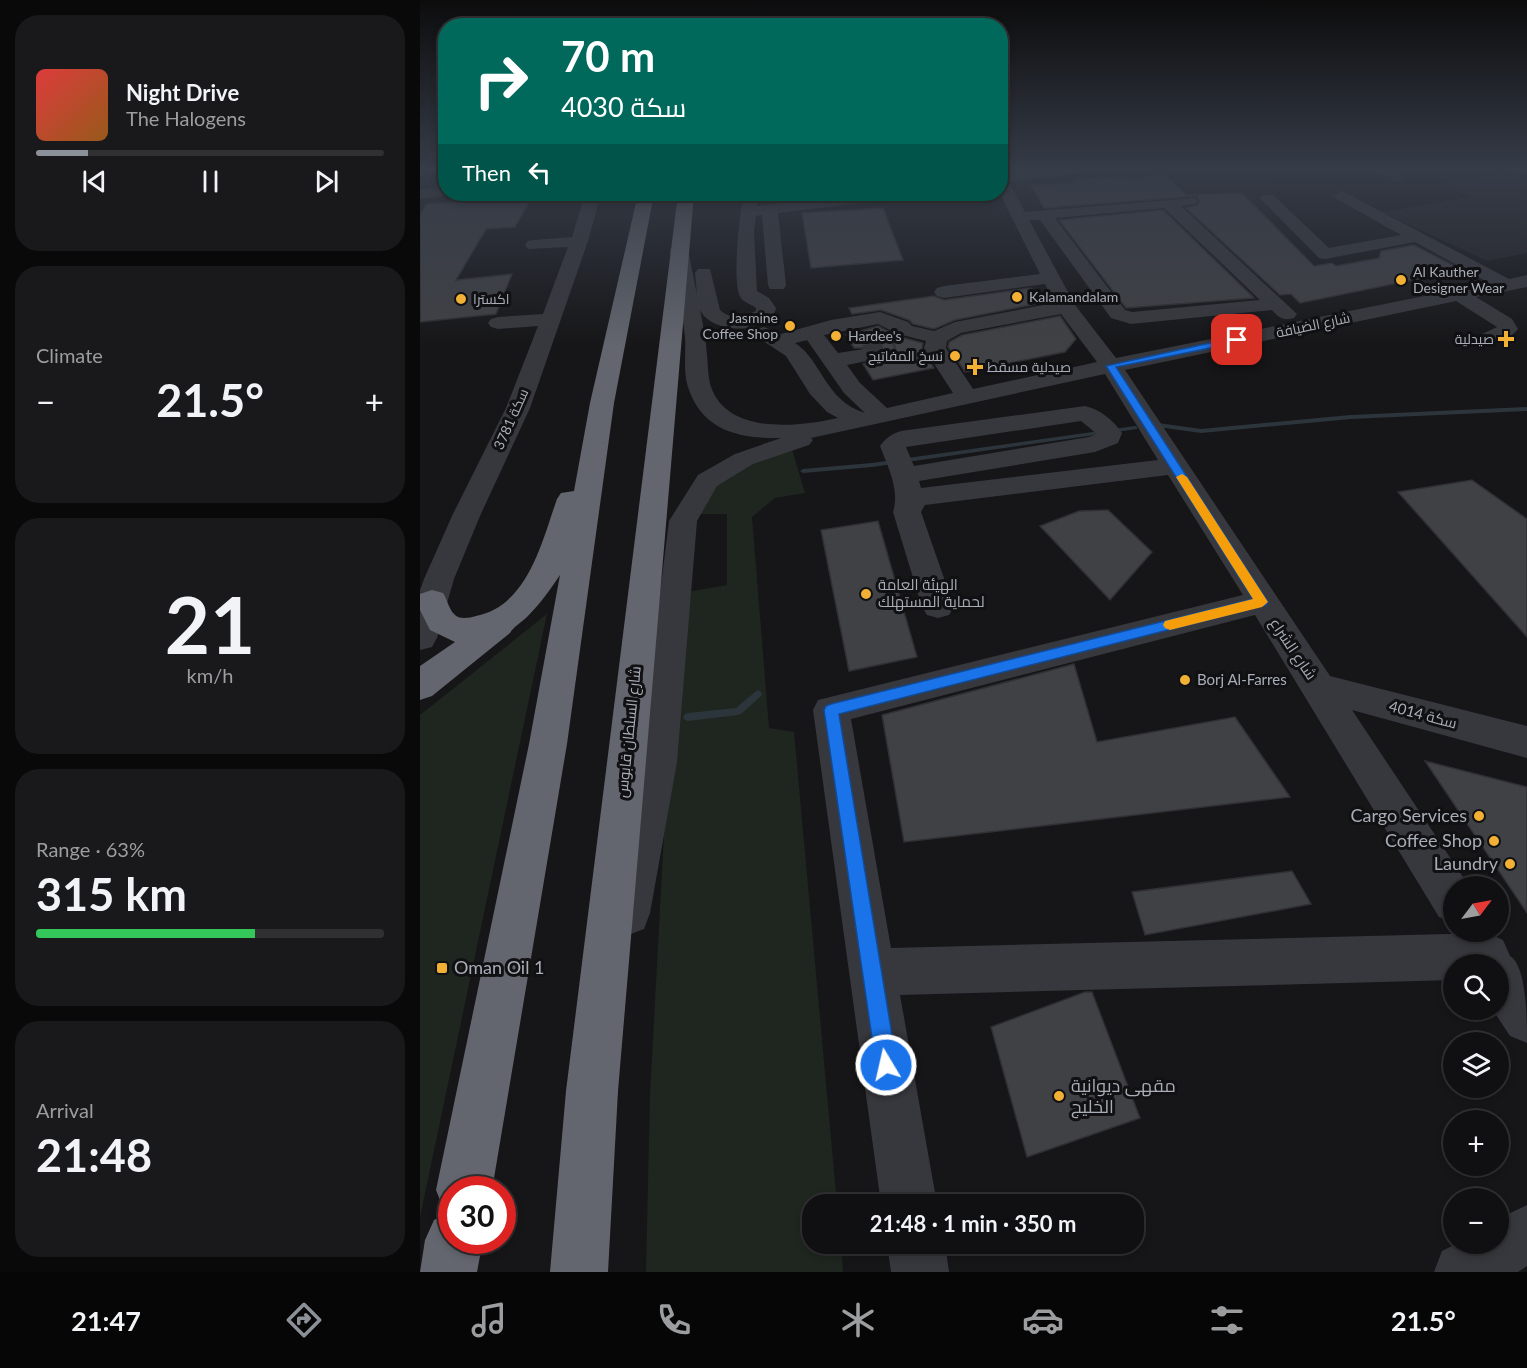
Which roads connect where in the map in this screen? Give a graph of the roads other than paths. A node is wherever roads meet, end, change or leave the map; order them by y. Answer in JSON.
{"nodes":[{"id":1,"x":582,"y":227,"type":"edge"},
{"id":2,"x":639,"y":227,"type":"edge"},
{"id":3,"x":682,"y":227,"type":"edge"},
{"id":4,"x":684,"y":227,"type":"edge"},
{"id":5,"x":686,"y":227,"type":"edge"},
{"id":6,"x":746,"y":227,"type":"edge"},
{"id":7,"x":772,"y":227,"type":"edge"},
{"id":8,"x":1024,"y":227,"type":"edge"},
{"id":9,"x":1054,"y":227,"type":"edge"},
{"id":10,"x":1194,"y":227,"type":"edge"},
{"id":11,"x":1298,"y":227,"type":"edge"},
{"id":12,"x":1399,"y":227,"type":"edge"},
{"id":13,"x":1417,"y":237,"type":"junction"},
{"id":14,"x":579,"y":241,"type":"junction"},
{"id":15,"x":534,"y":245,"type":"dead end"},
{"id":16,"x":1049,"y":278,"type":"junction"},
{"id":17,"x":1527,"y":281,"type":"edge"},
{"id":18,"x":777,"y":285,"type":"dead end"},
{"id":19,"x":1506,"y":285,"type":"junction"},
{"id":20,"x":944,"y":292,"type":"dead end"},
{"id":21,"x":1459,"y":295,"type":"junction"},
{"id":22,"x":1277,"y":304,"type":"junction"},
{"id":23,"x":1066,"y":307,"type":"junction"},
{"id":24,"x":551,"y":319,"type":"junction"},
{"id":25,"x":748,"y":322,"type":"junction"},
{"id":26,"x":498,"y":323,"type":"dead end"},
{"id":27,"x":1300,"y":327,"type":"junction"},
{"id":28,"x":812,"y":333,"type":"junction"},
{"id":29,"x":931,"y":336,"type":"junction"},
{"id":30,"x":1487,"y":339,"type":"dead end"},
{"id":31,"x":778,"y":342,"type":"junction"},
{"id":32,"x":896,"y":349,"type":"tunnel mouth"},
{"id":33,"x":864,"y":355,"type":"tunnel mouth"},
{"id":34,"x":833,"y":362,"type":"junction"},
{"id":35,"x":1111,"y":366,"type":"junction"},
{"id":36,"x":967,"y":397,"type":"junction"},
{"id":37,"x":602,"y":403,"type":"junction"},
{"id":38,"x":882,"y":416,"type":"junction"},
{"id":39,"x":860,"y":421,"type":"junction"},
{"id":40,"x":818,"y":430,"type":"junction"},
{"id":41,"x":1175,"y":466,"type":"junction"},
{"id":42,"x":907,"y":489,"type":"junction"},
{"id":43,"x":430,"y":587,"type":"edge"},
{"id":44,"x":1262,"y":602,"type":"junction"},
{"id":45,"x":938,"y":607,"type":"dead end"},
{"id":46,"x":509,"y":616,"type":"junction"},
{"id":47,"x":420,"y":638,"type":"edge"},
{"id":48,"x":420,"y":687,"type":"edge"},
{"id":49,"x":1318,"y":687,"type":"junction"},
{"id":50,"x":1527,"y":742,"type":"edge"},
{"id":51,"x":1443,"y":885,"type":"edge"},
{"id":52,"x":1443,"y":957,"type":"edge"},
{"id":53,"x":871,"y":972,"type":"junction"},
{"id":54,"x":1509,"y":990,"type":"edge"},
{"id":55,"x":1527,"y":1019,"type":"edge"},
{"id":56,"x":592,"y":1091,"type":"junction"},
{"id":57,"x":467,"y":1176,"type":"edge"},
{"id":58,"x":907,"y":1194,"type":"edge"},
{"id":59,"x":1527,"y":1234,"type":"edge"},
{"id":60,"x":451,"y":1254,"type":"edge"},
{"id":61,"x":917,"y":1254,"type":"edge"},
{"id":62,"x":448,"y":1272,"type":"edge"},
{"id":63,"x":579,"y":1272,"type":"edge"},
{"id":64,"x":920,"y":1272,"type":"edge"},
{"id":65,"x":1463,"y":1272,"type":"edge"}],
"edges":[{"from":1,"to":14,"type":"street","name":"سكة 3781"},
{"from":2,"to":37,"type":"highway"},
{"from":3,"to":56,"type":"highway","name":"شارع السلطان قابوس"},
{"from":4,"to":40,"type":"street"},
{"from":5,"to":25,"type":"street"},
{"from":6,"to":25,"type":"street"},
{"from":7,"to":18,"type":"street"},
{"from":8,"to":16,"type":"street","name":"شارع الشراع"},
{"from":9,"to":22,"type":"street"},
{"from":10,"to":22,"type":"street"},
{"from":11,"to":13,"type":"street"},
{"from":12,"to":13,"type":"street"},
{"from":13,"to":19,"type":"street"},
{"from":14,"to":15,"type":"street"},
{"from":14,"to":24,"type":"street","name":"سكة 3781"},
{"from":16,"to":20,"type":"street"},
{"from":16,"to":23,"type":"street","name":"شارع الشراع"},
{"from":17,"to":19,"type":"street","name":"شارع الضيافة"},
{"from":19,"to":21,"type":"street","name":"شارع الضيافة"},
{"from":21,"to":27,"type":"street","name":"شارع الضيافة"},
{"from":21,"to":30,"type":"street"},
{"from":22,"to":27,"type":"street"},
{"from":23,"to":29,"type":"street"},
{"from":23,"to":35,"type":"street","name":"شارع الشراع"},
{"from":24,"to":26,"type":"street"},
{"from":24,"to":43,"type":"street","name":"سكة 3781"},
{"from":25,"to":31,"type":"street"},
{"from":27,"to":35,"type":"street","name":"شارع الضيافة"},
{"from":28,"to":29,"type":"street"},
{"from":28,"to":31,"type":"street"},
{"from":28,"to":34,"type":"street"},
{"from":29,"to":32,"type":"street"},
{"from":29,"to":36,"type":"street"},
{"from":31,"to":39,"type":"street"},
{"from":33,"to":34,"type":"street"},
{"from":34,"to":38,"type":"street"},
{"from":35,"to":36,"type":"street","name":"شارع الضيافة"},
{"from":35,"to":41,"type":"street","name":"شارع الشراع"},
{"from":36,"to":38,"type":"street","name":"شارع الضيافة"},
{"from":37,"to":46,"type":"highway"},
{"from":37,"to":57,"type":"highway"},
{"from":38,"to":39,"type":"street","name":"شارع الضيافة"},
{"from":39,"to":40,"type":"street","name":"شارع الضيافة"},
{"from":40,"to":56,"type":"street"},
{"from":41,"to":42,"type":"street"},
{"from":41,"to":44,"type":"street","name":"شارع الشراع"},
{"from":42,"to":42,"type":"street"},
{"from":42,"to":45,"type":"street"},
{"from":43,"to":46,"type":"highway"},
{"from":43,"to":47,"type":"street","name":"سكة 3781"},
{"from":44,"to":49,"type":"street","name":"شارع الشراع"},
{"from":44,"to":53,"type":"street"},
{"from":46,"to":48,"type":"highway"},
{"from":49,"to":50,"type":"street","name":"سكة 4014"},
{"from":49,"to":51,"type":"street","name":"شارع الشراع"},
{"from":52,"to":53,"type":"street"},
{"from":53,"to":58,"type":"street"},
{"from":54,"to":55,"type":"street"},
{"from":56,"to":63,"type":"highway","name":"شارع السلطان قابوس"},
{"from":59,"to":65,"type":"street"},
{"from":60,"to":62,"type":"highway"},
{"from":61,"to":64,"type":"street"}]}
